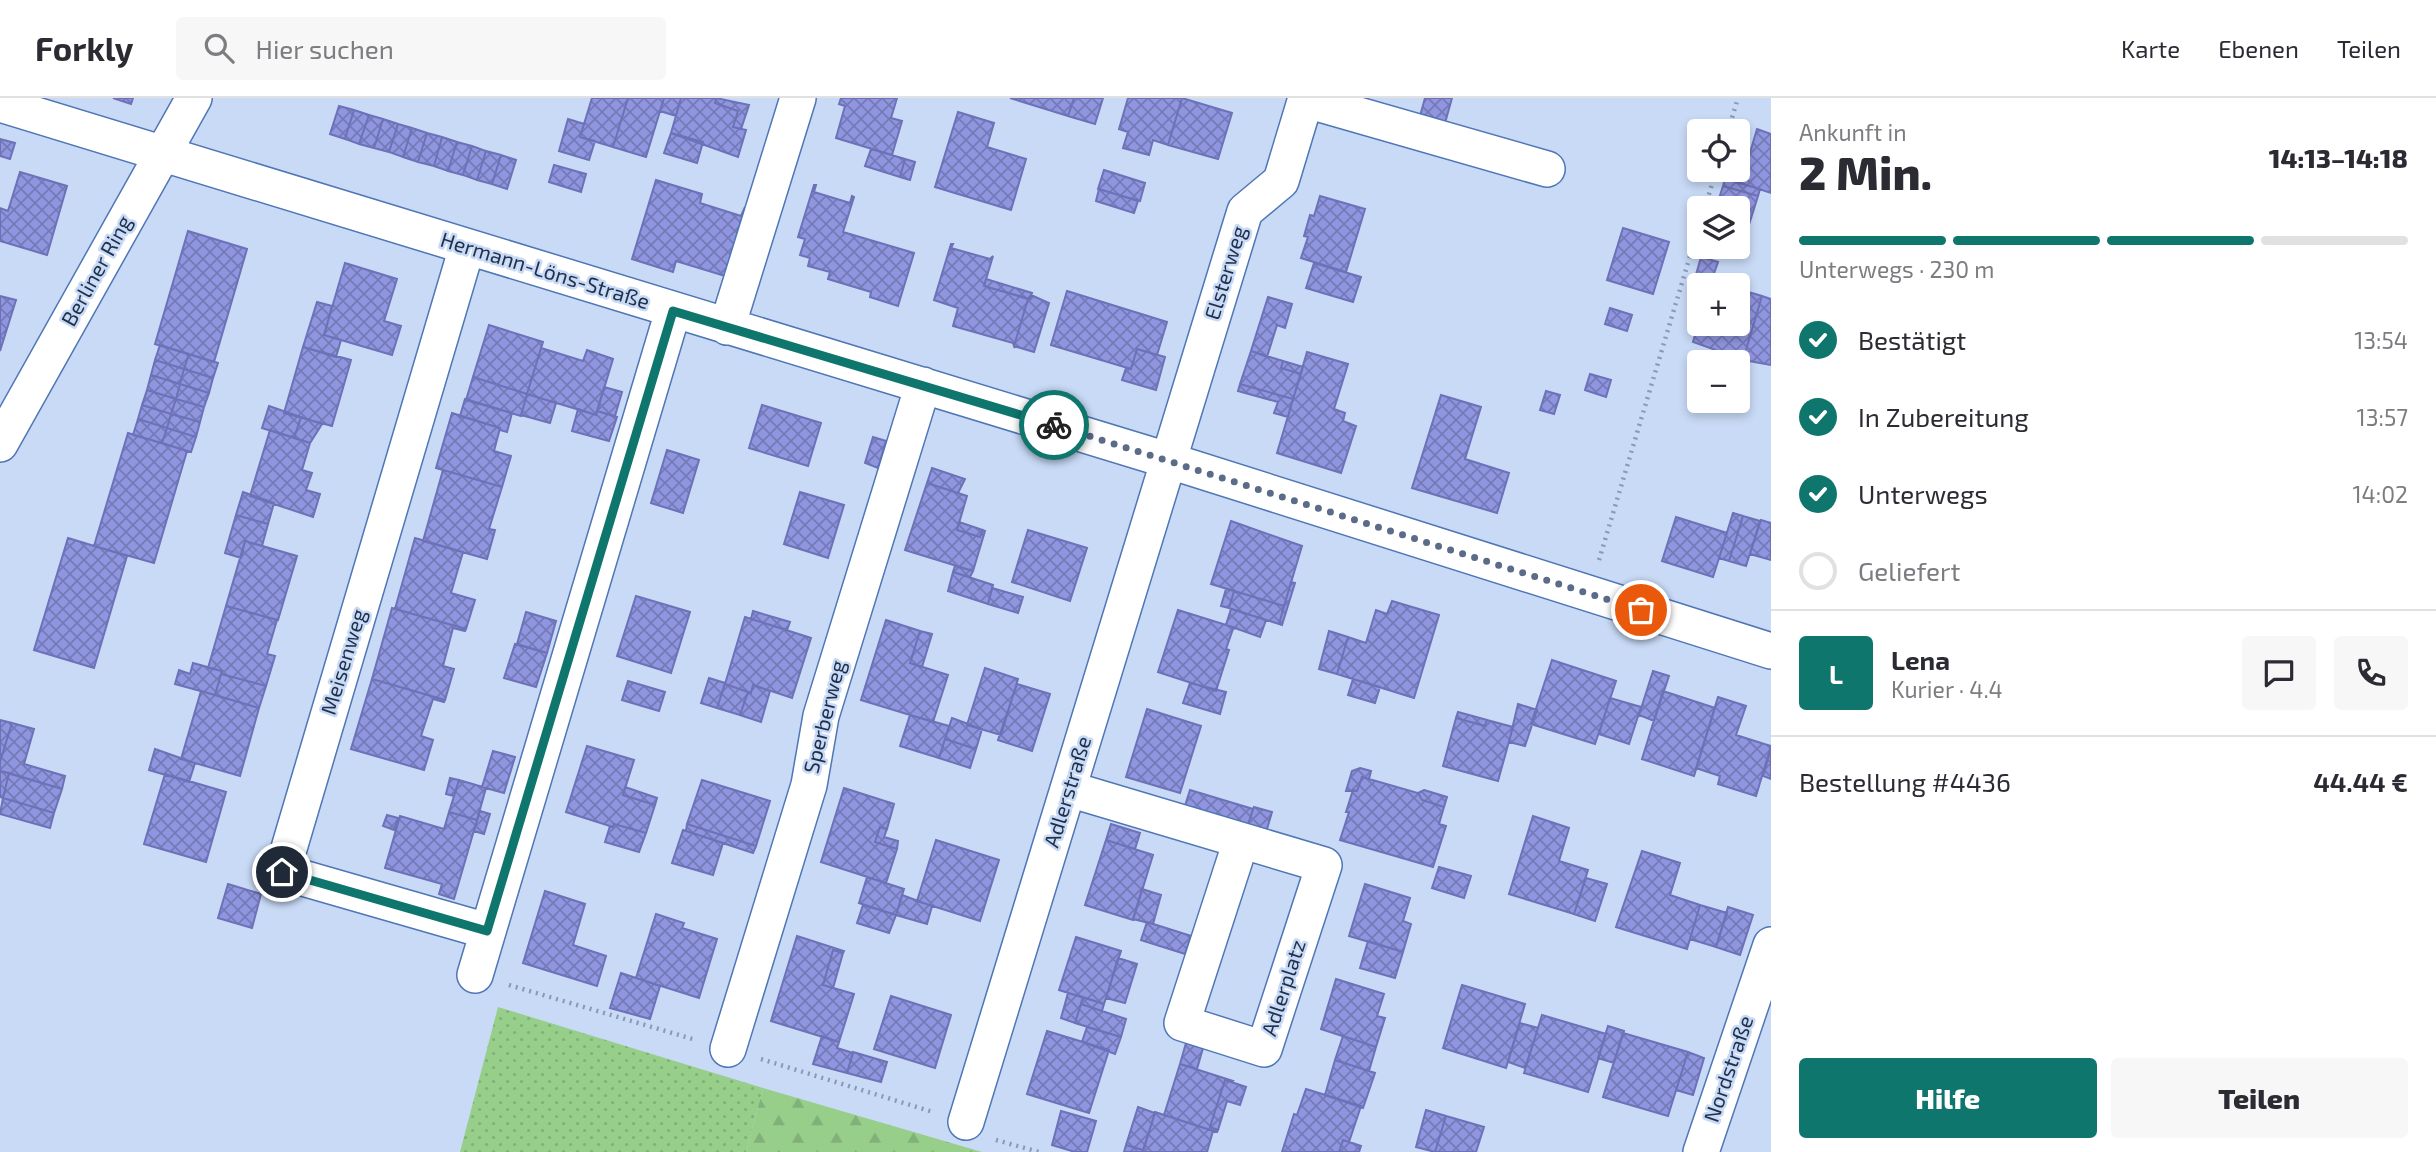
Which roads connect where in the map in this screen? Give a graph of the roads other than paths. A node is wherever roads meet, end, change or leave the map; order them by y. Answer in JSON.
{"nodes":[{"id":1,"x":194,"y":98,"type":"edge"},
{"id":2,"x":798,"y":98,"type":"edge"},
{"id":3,"x":1306,"y":99,"type":"edge"},
{"id":4,"x":0,"y":104,"type":"edge"},
{"id":5,"x":164,"y":153,"type":"junction"},
{"id":6,"x":1547,"y":169,"type":"dead end"},
{"id":7,"x":467,"y":247,"type":"junction"},
{"id":8,"x":673,"y":311,"type":"junction"},
{"id":9,"x":727,"y":327,"type":"junction"},
{"id":10,"x":923,"y":385,"type":"junction"},
{"id":11,"x":0,"y":443,"type":"edge"},
{"id":12,"x":1167,"y":460,"type":"junction"},
{"id":13,"x":1771,"y":651,"type":"edge"},
{"id":14,"x":1069,"y":789,"type":"junction"},
{"id":15,"x":1241,"y":841,"type":"junction"},
{"id":16,"x":487,"y":931,"type":"junction"},
{"id":17,"x":1771,"y":945,"type":"edge"},
{"id":18,"x":475,"y":975,"type":"dead end"},
{"id":19,"x":728,"y":1049,"type":"dead end"},
{"id":20,"x":966,"y":1122,"type":"dead end"},
{"id":21,"x":1700,"y":1152,"type":"edge"}],
"edges":[{"from":1,"to":5,"type":"street","name":"Berliner Ring"},
{"from":2,"to":9,"type":"street"},
{"from":3,"to":6,"type":"street","name":"Elsterweg"},
{"from":3,"to":12,"type":"street","name":"Elsterweg"},
{"from":4,"to":5,"type":"street","name":"Hermann-Löns-Straße"},
{"from":5,"to":7,"type":"street","name":"Hermann-Löns-Straße"},
{"from":5,"to":11,"type":"street","name":"Berliner Ring"},
{"from":7,"to":8,"type":"street","name":"Hermann-Löns-Straße"},
{"from":7,"to":16,"type":"street","name":"Meisenweg"},
{"from":8,"to":9,"type":"street","name":"Hermann-Löns-Straße"},
{"from":8,"to":16,"type":"street"},
{"from":9,"to":10,"type":"street","name":"Hermann-Löns-Straße"},
{"from":10,"to":12,"type":"street","name":"Hermann-Löns-Straße"},
{"from":10,"to":19,"type":"street","name":"Sperberweg"},
{"from":12,"to":13,"type":"street","name":"Hermann-Löns-Straße"},
{"from":12,"to":14,"type":"street","name":"Adlerstraße"},
{"from":14,"to":15,"type":"street","name":"Adlerplatz"},
{"from":14,"to":20,"type":"street","name":"Adlerstraße"},
{"from":15,"to":15,"type":"street","name":"Adlerplatz"},
{"from":16,"to":18,"type":"street"},
{"from":17,"to":21,"type":"street","name":"Nordstraße"}]}
